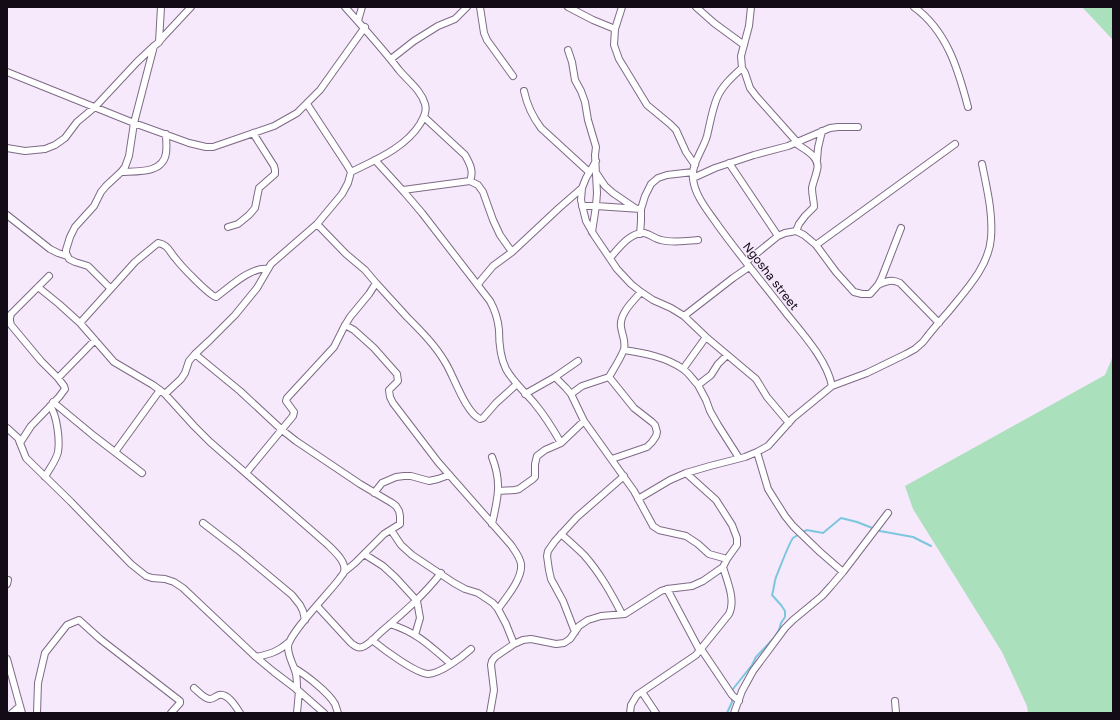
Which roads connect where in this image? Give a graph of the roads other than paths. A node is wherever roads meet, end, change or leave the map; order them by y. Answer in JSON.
{"nodes":[{"id":1,"x":161,"y":7,"type":"edge"},
{"id":2,"x":191,"y":7,"type":"edge"},
{"id":3,"x":345,"y":7,"type":"edge"},
{"id":4,"x":362,"y":7,"type":"edge"},
{"id":5,"x":467,"y":7,"type":"edge"},
{"id":6,"x":480,"y":7,"type":"edge"},
{"id":7,"x":568,"y":7,"type":"edge"},
{"id":8,"x":622,"y":7,"type":"edge"},
{"id":9,"x":696,"y":7,"type":"edge"},
{"id":10,"x":751,"y":7,"type":"edge"},
{"id":11,"x":914,"y":7,"type":"edge"},
{"id":12,"x":580,"y":10,"type":"edge"},
{"id":13,"x":358,"y":21,"type":"junction"},
{"id":14,"x":365,"y":27,"type":"junction"},
{"id":15,"x":615,"y":29,"type":"junction"},
{"id":16,"x":156,"y":45,"type":"junction"},
{"id":17,"x":744,"y":45,"type":"junction"},
{"id":18,"x":568,"y":50,"type":"dead end"},
{"id":19,"x":391,"y":58,"type":"junction"},
{"id":20,"x":742,"y":68,"type":"junction"},
{"id":21,"x":7,"y":72,"type":"edge"},
{"id":22,"x":513,"y":76,"type":"dead end"},
{"id":23,"x":524,"y":90,"type":"dead end"},
{"id":24,"x":307,"y":104,"type":"junction"},
{"id":25,"x":95,"y":107,"type":"junction"},
{"id":26,"x":968,"y":107,"type":"dead end"},
{"id":27,"x":424,"y":117,"type":"junction"},
{"id":28,"x":134,"y":123,"type":"junction"},
{"id":29,"x":858,"y":126,"type":"dead end"},
{"id":30,"x":822,"y":131,"type":"junction"},
{"id":31,"x":253,"y":133,"type":"junction"},
{"id":32,"x":166,"y":134,"type":"junction"},
{"id":33,"x":796,"y":142,"type":"junction"},
{"id":34,"x":955,"y":144,"type":"dead end"},
{"id":35,"x":7,"y":148,"type":"edge"},
{"id":36,"x":375,"y":160,"type":"junction"},
{"id":37,"x":817,"y":160,"type":"junction"},
{"id":38,"x":596,"y":161,"type":"junction"},
{"id":39,"x":729,"y":163,"type":"junction"},
{"id":40,"x":982,"y":164,"type":"dead end"},
{"id":41,"x":121,"y":172,"type":"junction"},
{"id":42,"x":351,"y":172,"type":"junction"},
{"id":43,"x":589,"y":172,"type":"junction"},
{"id":44,"x":694,"y":172,"type":"junction"},
{"id":45,"x":597,"y":174,"type":"junction"},
{"id":46,"x":470,"y":181,"type":"junction"},
{"id":47,"x":582,"y":188,"type":"junction"},
{"id":48,"x":403,"y":190,"type":"junction"},
{"id":49,"x":582,"y":206,"type":"junction"},
{"id":50,"x":596,"y":206,"type":"junction"},
{"id":51,"x":638,"y":209,"type":"junction"},
{"id":52,"x":7,"y":215,"type":"edge"},
{"id":53,"x":317,"y":224,"type":"junction"},
{"id":54,"x":228,"y":227,"type":"dead end"},
{"id":55,"x":901,"y":228,"type":"dead end"},
{"id":56,"x":796,"y":231,"type":"junction"},
{"id":57,"x":592,"y":232,"type":"junction"},
{"id":58,"x":640,"y":234,"type":"junction"},
{"id":59,"x":778,"y":236,"type":"junction"},
{"id":60,"x":698,"y":240,"type":"dead end"},
{"id":61,"x":816,"y":246,"type":"junction"},
{"id":62,"x":512,"y":252,"type":"junction"},
{"id":63,"x":67,"y":256,"type":"junction"},
{"id":64,"x":610,"y":258,"type":"junction"},
{"id":65,"x":748,"y":265,"type":"junction"},
{"id":66,"x":267,"y":269,"type":"junction"},
{"id":67,"x":49,"y":276,"type":"dead end"},
{"id":68,"x":376,"y":283,"type":"junction"},
{"id":69,"x":478,"y":284,"type":"junction"},
{"id":70,"x":878,"y":285,"type":"junction"},
{"id":71,"x":38,"y":287,"type":"junction"},
{"id":72,"x":111,"y":288,"type":"junction"},
{"id":73,"x":641,"y":292,"type":"junction"},
{"id":74,"x":684,"y":316,"type":"junction"},
{"id":75,"x":80,"y":323,"type":"junction"},
{"id":76,"x":939,"y":323,"type":"junction"},
{"id":77,"x":345,"y":325,"type":"junction"},
{"id":78,"x":706,"y":337,"type":"junction"},
{"id":79,"x":95,"y":340,"type":"junction"},
{"id":80,"x":624,"y":350,"type":"junction"},
{"id":81,"x":195,"y":354,"type":"junction"},
{"id":82,"x":727,"y":355,"type":"junction"},
{"id":83,"x":578,"y":361,"type":"dead end"},
{"id":84,"x":684,"y":369,"type":"junction"},
{"id":85,"x":555,"y":377,"type":"junction"},
{"id":86,"x":608,"y":377,"type":"junction"},
{"id":87,"x":58,"y":378,"type":"junction"},
{"id":88,"x":517,"y":384,"type":"junction"},
{"id":89,"x":698,"y":385,"type":"junction"},
{"id":90,"x":832,"y":386,"type":"junction"},
{"id":91,"x":163,"y":392,"type":"junction"},
{"id":92,"x":525,"y":394,"type":"junction"},
{"id":93,"x":571,"y":394,"type":"junction"},
{"id":94,"x":52,"y":404,"type":"junction"},
{"id":95,"x":584,"y":421,"type":"junction"},
{"id":96,"x":789,"y":423,"type":"junction"},
{"id":97,"x":7,"y":428,"type":"edge"},
{"id":98,"x":282,"y":430,"type":"junction"},
{"id":99,"x":20,"y":443,"type":"junction"},
{"id":100,"x":560,"y":443,"type":"junction"},
{"id":101,"x":115,"y":452,"type":"junction"},
{"id":102,"x":757,"y":452,"type":"junction"},
{"id":103,"x":492,"y":457,"type":"dead end"},
{"id":104,"x":739,"y":458,"type":"junction"},
{"id":105,"x":612,"y":459,"type":"junction"},
{"id":106,"x":142,"y":473,"type":"dead end"},
{"id":107,"x":246,"y":473,"type":"junction"},
{"id":108,"x":686,"y":473,"type":"junction"},
{"id":109,"x":449,"y":475,"type":"junction"},
{"id":110,"x":624,"y":476,"type":"junction"},
{"id":111,"x":45,"y":477,"type":"junction"},
{"id":112,"x":498,"y":491,"type":"junction"},
{"id":113,"x":374,"y":493,"type":"junction"},
{"id":114,"x":638,"y":499,"type":"junction"},
{"id":115,"x":888,"y":513,"type":"dead end"},
{"id":116,"x":204,"y":522,"type":"dead end"},
{"id":117,"x":492,"y":524,"type":"junction"},
{"id":118,"x":391,"y":530,"type":"junction"},
{"id":119,"x":561,"y":534,"type":"junction"},
{"id":120,"x":364,"y":554,"type":"junction"},
{"id":121,"x":727,"y":559,"type":"junction"},
{"id":122,"x":723,"y":567,"type":"junction"},
{"id":123,"x":344,"y":572,"type":"junction"},
{"id":124,"x":843,"y":572,"type":"junction"},
{"id":125,"x":441,"y":573,"type":"junction"},
{"id":126,"x":667,"y":589,"type":"junction"},
{"id":127,"x":417,"y":601,"type":"junction"},
{"id":128,"x":317,"y":606,"type":"junction"},
{"id":129,"x":498,"y":609,"type":"junction"},
{"id":130,"x":622,"y":614,"type":"junction"},
{"id":131,"x":305,"y":620,"type":"junction"},
{"id":132,"x":390,"y":624,"type":"junction"},
{"id":133,"x":575,"y":632,"type":"junction"},
{"id":134,"x":416,"y":635,"type":"junction"},
{"id":135,"x":372,"y":640,"type":"junction"},
{"id":136,"x":289,"y":642,"type":"junction"},
{"id":137,"x":514,"y":644,"type":"junction"},
{"id":138,"x":471,"y":649,"type":"dead end"},
{"id":139,"x":701,"y":650,"type":"junction"},
{"id":140,"x":256,"y":657,"type":"junction"},
{"id":141,"x":7,"y":659,"type":"edge"},
{"id":142,"x":451,"y":664,"type":"junction"},
{"id":143,"x":294,"y":668,"type":"junction"},
{"id":144,"x":194,"y":688,"type":"dead end"},
{"id":145,"x":298,"y":690,"type":"junction"},
{"id":146,"x":642,"y":692,"type":"junction"},
{"id":147,"x":738,"y":701,"type":"junction"},
{"id":148,"x":894,"y":701,"type":"dead end"},
{"id":149,"x":20,"y":706,"type":"junction"},
{"id":150,"x":12,"y":713,"type":"edge"},
{"id":151,"x":22,"y":713,"type":"edge"},
{"id":152,"x":37,"y":713,"type":"edge"},
{"id":153,"x":171,"y":713,"type":"edge"},
{"id":154,"x":240,"y":713,"type":"edge"},
{"id":155,"x":298,"y":713,"type":"edge"},
{"id":156,"x":324,"y":713,"type":"edge"},
{"id":157,"x":338,"y":713,"type":"edge"},
{"id":158,"x":490,"y":713,"type":"edge"},
{"id":159,"x":630,"y":713,"type":"edge"},
{"id":160,"x":656,"y":713,"type":"edge"},
{"id":161,"x":734,"y":713,"type":"edge"},
{"id":162,"x":896,"y":713,"type":"edge"}],
"edges":[{"from":1,"to":16,"type":"street"},
{"from":2,"to":16,"type":"street"},
{"from":3,"to":13,"type":"street"},
{"from":4,"to":13,"type":"street"},
{"from":5,"to":19,"type":"street"},
{"from":6,"to":22,"type":"street"},
{"from":7,"to":12,"type":"street"},
{"from":8,"to":15,"type":"street","name":"Ngosha street"},
{"from":9,"to":17,"type":"street"},
{"from":10,"to":17,"type":"street"},
{"from":11,"to":26,"type":"street"},
{"from":12,"to":15,"type":"street"},
{"from":13,"to":14,"type":"street"},
{"from":14,"to":19,"type":"street"},
{"from":14,"to":24,"type":"street"},
{"from":15,"to":44,"type":"street","name":"Ngosha street"},
{"from":16,"to":25,"type":"street"},
{"from":16,"to":28,"type":"street"},
{"from":17,"to":20,"type":"street"},
{"from":18,"to":38,"type":"street"},
{"from":19,"to":27,"type":"street"},
{"from":20,"to":33,"type":"street"},
{"from":20,"to":44,"type":"street"},
{"from":21,"to":25,"type":"street"},
{"from":23,"to":43,"type":"street"},
{"from":24,"to":31,"type":"street"},
{"from":24,"to":42,"type":"street"},
{"from":25,"to":28,"type":"street"},
{"from":25,"to":35,"type":"street"},
{"from":27,"to":36,"type":"street"},
{"from":27,"to":46,"type":"street"},
{"from":28,"to":32,"type":"street"},
{"from":28,"to":41,"type":"street"},
{"from":29,"to":30,"type":"street"},
{"from":30,"to":33,"type":"street"},
{"from":30,"to":37,"type":"street"},
{"from":31,"to":32,"type":"street"},
{"from":31,"to":54,"type":"street"},
{"from":32,"to":41,"type":"street"},
{"from":33,"to":37,"type":"street"},
{"from":33,"to":39,"type":"street"},
{"from":34,"to":61,"type":"street"},
{"from":36,"to":42,"type":"street"},
{"from":36,"to":48,"type":"street"},
{"from":37,"to":56,"type":"street"},
{"from":38,"to":43,"type":"street"},
{"from":38,"to":45,"type":"street"},
{"from":39,"to":44,"type":"street"},
{"from":39,"to":59,"type":"street"},
{"from":40,"to":76,"type":"street"},
{"from":41,"to":63,"type":"street"},
{"from":42,"to":53,"type":"street"},
{"from":43,"to":47,"type":"street"},
{"from":44,"to":51,"type":"street"},
{"from":44,"to":65,"type":"street","name":"Ngosha street"},
{"from":45,"to":50,"type":"street"},
{"from":45,"to":51,"type":"street"},
{"from":46,"to":48,"type":"street"},
{"from":46,"to":62,"type":"street"},
{"from":47,"to":49,"type":"street"},
{"from":47,"to":62,"type":"street"},
{"from":48,"to":69,"type":"street"},
{"from":49,"to":50,"type":"street"},
{"from":49,"to":57,"type":"street"},
{"from":50,"to":51,"type":"street"},
{"from":50,"to":57,"type":"street"},
{"from":51,"to":58,"type":"street"},
{"from":52,"to":63,"type":"street"},
{"from":53,"to":66,"type":"street"},
{"from":53,"to":68,"type":"street"},
{"from":55,"to":70,"type":"street"},
{"from":56,"to":59,"type":"street"},
{"from":56,"to":61,"type":"street"},
{"from":57,"to":64,"type":"street"},
{"from":58,"to":60,"type":"street"},
{"from":58,"to":64,"type":"street"},
{"from":59,"to":65,"type":"street"},
{"from":61,"to":70,"type":"street"},
{"from":62,"to":69,"type":"street"},
{"from":63,"to":72,"type":"street"},
{"from":64,"to":73,"type":"street"},
{"from":65,"to":74,"type":"street"},
{"from":65,"to":90,"type":"street","name":"Ngosha street"},
{"from":66,"to":72,"type":"street"},
{"from":66,"to":81,"type":"street"},
{"from":67,"to":71,"type":"street"},
{"from":68,"to":77,"type":"street"},
{"from":68,"to":88,"type":"street"},
{"from":69,"to":88,"type":"street"},
{"from":70,"to":76,"type":"street"},
{"from":71,"to":75,"type":"street"},
{"from":71,"to":87,"type":"street"},
{"from":72,"to":75,"type":"street"},
{"from":73,"to":74,"type":"street"},
{"from":73,"to":80,"type":"street"},
{"from":74,"to":78,"type":"street"},
{"from":75,"to":79,"type":"street"},
{"from":76,"to":90,"type":"street"},
{"from":77,"to":98,"type":"street"},
{"from":77,"to":109,"type":"street"},
{"from":78,"to":82,"type":"street"},
{"from":78,"to":84,"type":"street"},
{"from":79,"to":87,"type":"street"},
{"from":79,"to":91,"type":"street"},
{"from":80,"to":84,"type":"street"},
{"from":80,"to":86,"type":"street"},
{"from":81,"to":91,"type":"street"},
{"from":81,"to":98,"type":"street"},
{"from":82,"to":89,"type":"street"},
{"from":82,"to":96,"type":"street"},
{"from":83,"to":85,"type":"street"},
{"from":84,"to":89,"type":"street"},
{"from":85,"to":92,"type":"street"},
{"from":85,"to":93,"type":"street"},
{"from":86,"to":93,"type":"street"},
{"from":86,"to":105,"type":"street"},
{"from":87,"to":94,"type":"street"},
{"from":88,"to":92,"type":"street"},
{"from":89,"to":104,"type":"street"},
{"from":90,"to":96,"type":"street"},
{"from":91,"to":101,"type":"street"},
{"from":91,"to":107,"type":"street"},
{"from":92,"to":100,"type":"street"},
{"from":93,"to":95,"type":"street"},
{"from":94,"to":99,"type":"street"},
{"from":94,"to":101,"type":"street"},
{"from":94,"to":111,"type":"street"},
{"from":95,"to":100,"type":"street"},
{"from":95,"to":105,"type":"street"},
{"from":96,"to":102,"type":"street"},
{"from":97,"to":99,"type":"street"},
{"from":98,"to":107,"type":"street"},
{"from":98,"to":113,"type":"street"},
{"from":99,"to":111,"type":"street"},
{"from":100,"to":112,"type":"street"},
{"from":101,"to":106,"type":"street"},
{"from":102,"to":104,"type":"street"},
{"from":102,"to":124,"type":"street"},
{"from":103,"to":112,"type":"street"},
{"from":104,"to":108,"type":"street"},
{"from":105,"to":110,"type":"street"},
{"from":107,"to":123,"type":"street"},
{"from":108,"to":114,"type":"street"},
{"from":108,"to":121,"type":"street"},
{"from":109,"to":113,"type":"street"},
{"from":109,"to":117,"type":"street"},
{"from":110,"to":114,"type":"street"},
{"from":110,"to":119,"type":"street"},
{"from":111,"to":140,"type":"street"},
{"from":112,"to":117,"type":"street"},
{"from":113,"to":118,"type":"street"},
{"from":114,"to":121,"type":"street"},
{"from":115,"to":124,"type":"street"},
{"from":116,"to":131,"type":"street"},
{"from":117,"to":129,"type":"street"},
{"from":118,"to":120,"type":"street"},
{"from":118,"to":125,"type":"street"},
{"from":119,"to":130,"type":"street"},
{"from":119,"to":133,"type":"street"},
{"from":120,"to":123,"type":"street"},
{"from":120,"to":127,"type":"street"},
{"from":121,"to":122,"type":"street"},
{"from":122,"to":126,"type":"street"},
{"from":122,"to":139,"type":"street"},
{"from":123,"to":128,"type":"street"},
{"from":124,"to":147,"type":"street"},
{"from":125,"to":127,"type":"street"},
{"from":125,"to":129,"type":"street"},
{"from":126,"to":130,"type":"street"},
{"from":126,"to":139,"type":"street"},
{"from":127,"to":132,"type":"street"},
{"from":127,"to":134,"type":"street"},
{"from":128,"to":131,"type":"street"},
{"from":128,"to":135,"type":"street"},
{"from":129,"to":137,"type":"street"},
{"from":130,"to":133,"type":"street"},
{"from":131,"to":136,"type":"street"},
{"from":132,"to":134,"type":"street"},
{"from":132,"to":135,"type":"street"},
{"from":133,"to":137,"type":"street"},
{"from":134,"to":142,"type":"street"},
{"from":135,"to":142,"type":"street"},
{"from":136,"to":140,"type":"street"},
{"from":136,"to":143,"type":"street"},
{"from":137,"to":158,"type":"street"},
{"from":138,"to":142,"type":"street"},
{"from":139,"to":146,"type":"street"},
{"from":139,"to":147,"type":"street"},
{"from":140,"to":145,"type":"street"},
{"from":141,"to":149,"type":"street"},
{"from":143,"to":145,"type":"street"},
{"from":143,"to":157,"type":"street"},
{"from":144,"to":154,"type":"street"},
{"from":145,"to":155,"type":"street"},
{"from":145,"to":156,"type":"street"},
{"from":146,"to":159,"type":"street"},
{"from":146,"to":160,"type":"street"},
{"from":147,"to":161,"type":"street"},
{"from":148,"to":162,"type":"street"},
{"from":149,"to":150,"type":"street"},
{"from":149,"to":151,"type":"street"},
{"from":152,"to":153,"type":"street"}]}
